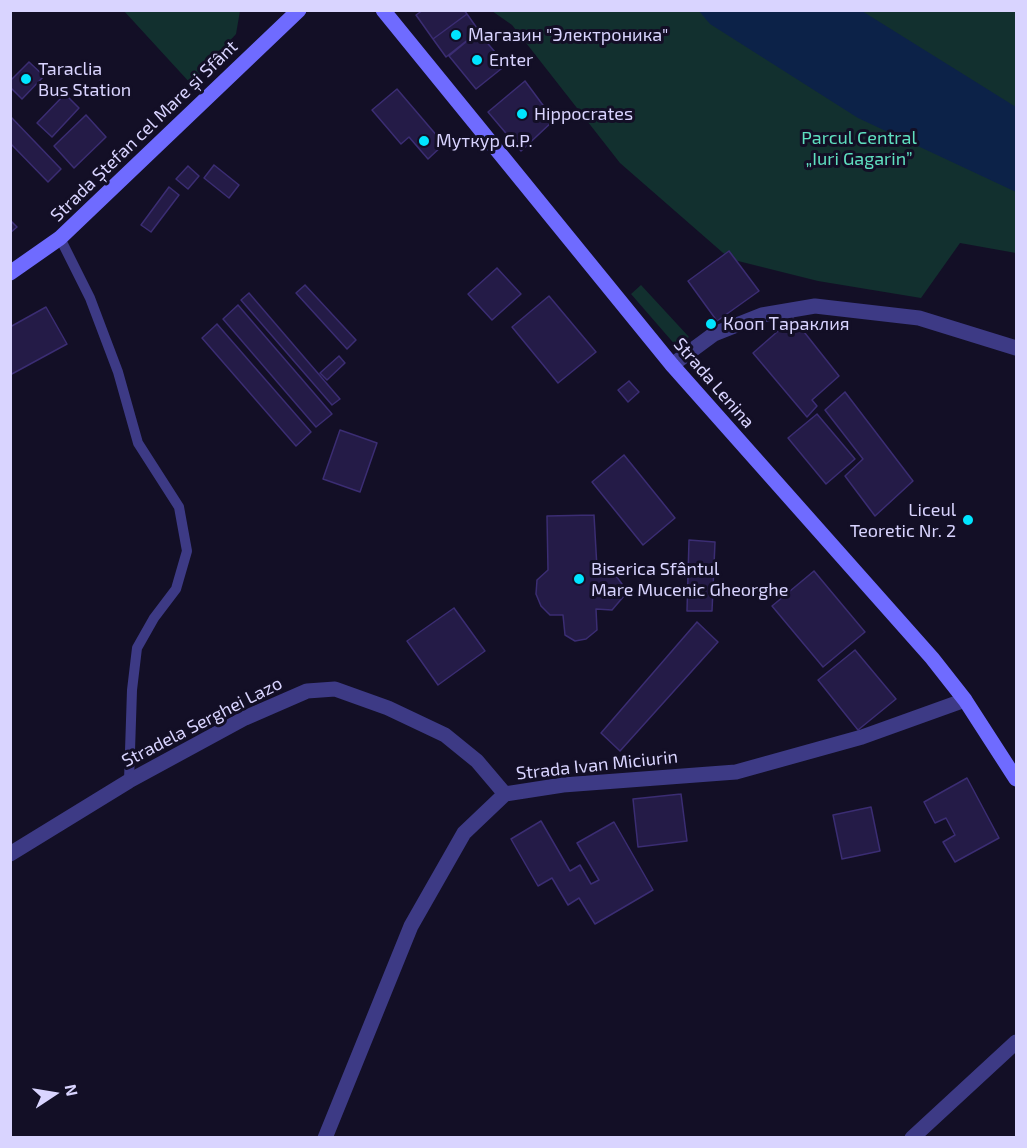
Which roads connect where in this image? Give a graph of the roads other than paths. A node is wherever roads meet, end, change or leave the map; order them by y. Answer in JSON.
{"nodes":[{"id":1,"x":299,"y":10,"type":"edge"},
{"id":2,"x":383,"y":10,"type":"edge"},
{"id":3,"x":60,"y":238,"type":"junction"},
{"id":4,"x":10,"y":273,"type":"edge"},
{"id":5,"x":1017,"y":348,"type":"edge"},
{"id":6,"x":672,"y":365,"type":"junction"},
{"id":7,"x":965,"y":700,"type":"junction"},
{"id":8,"x":1017,"y":779,"type":"edge"},
{"id":9,"x":129,"y":781,"type":"junction"},
{"id":10,"x":505,"y":794,"type":"junction"},
{"id":11,"x":10,"y":854,"type":"edge"},
{"id":12,"x":1017,"y":1042,"type":"edge"},
{"id":13,"x":325,"y":1137,"type":"edge"},
{"id":14,"x":912,"y":1137,"type":"edge"}],
"edges":[{"from":1,"to":3,"type":"street","name":"Strada Ștefan cel Mare și Sfânt"},
{"from":2,"to":6,"type":"street","name":"Strada Lenina"},
{"from":3,"to":4,"type":"street","name":"Strada Ștefan cel Mare și Sfânt"},
{"from":3,"to":9,"type":"lane"},
{"from":5,"to":6,"type":"street"},
{"from":6,"to":7,"type":"street","name":"Strada Lenina"},
{"from":7,"to":8,"type":"street","name":"Strada Lenina"},
{"from":7,"to":10,"type":"street","name":"Strada Ivan Miciurin"},
{"from":9,"to":10,"type":"street","name":"Stradela Serghei Lazo"},
{"from":9,"to":11,"type":"street","name":"Stradela Serghei Lazo"},
{"from":10,"to":13,"type":"street","name":"Strada Ivan Miciurin"},
{"from":12,"to":14,"type":"street"}]}
